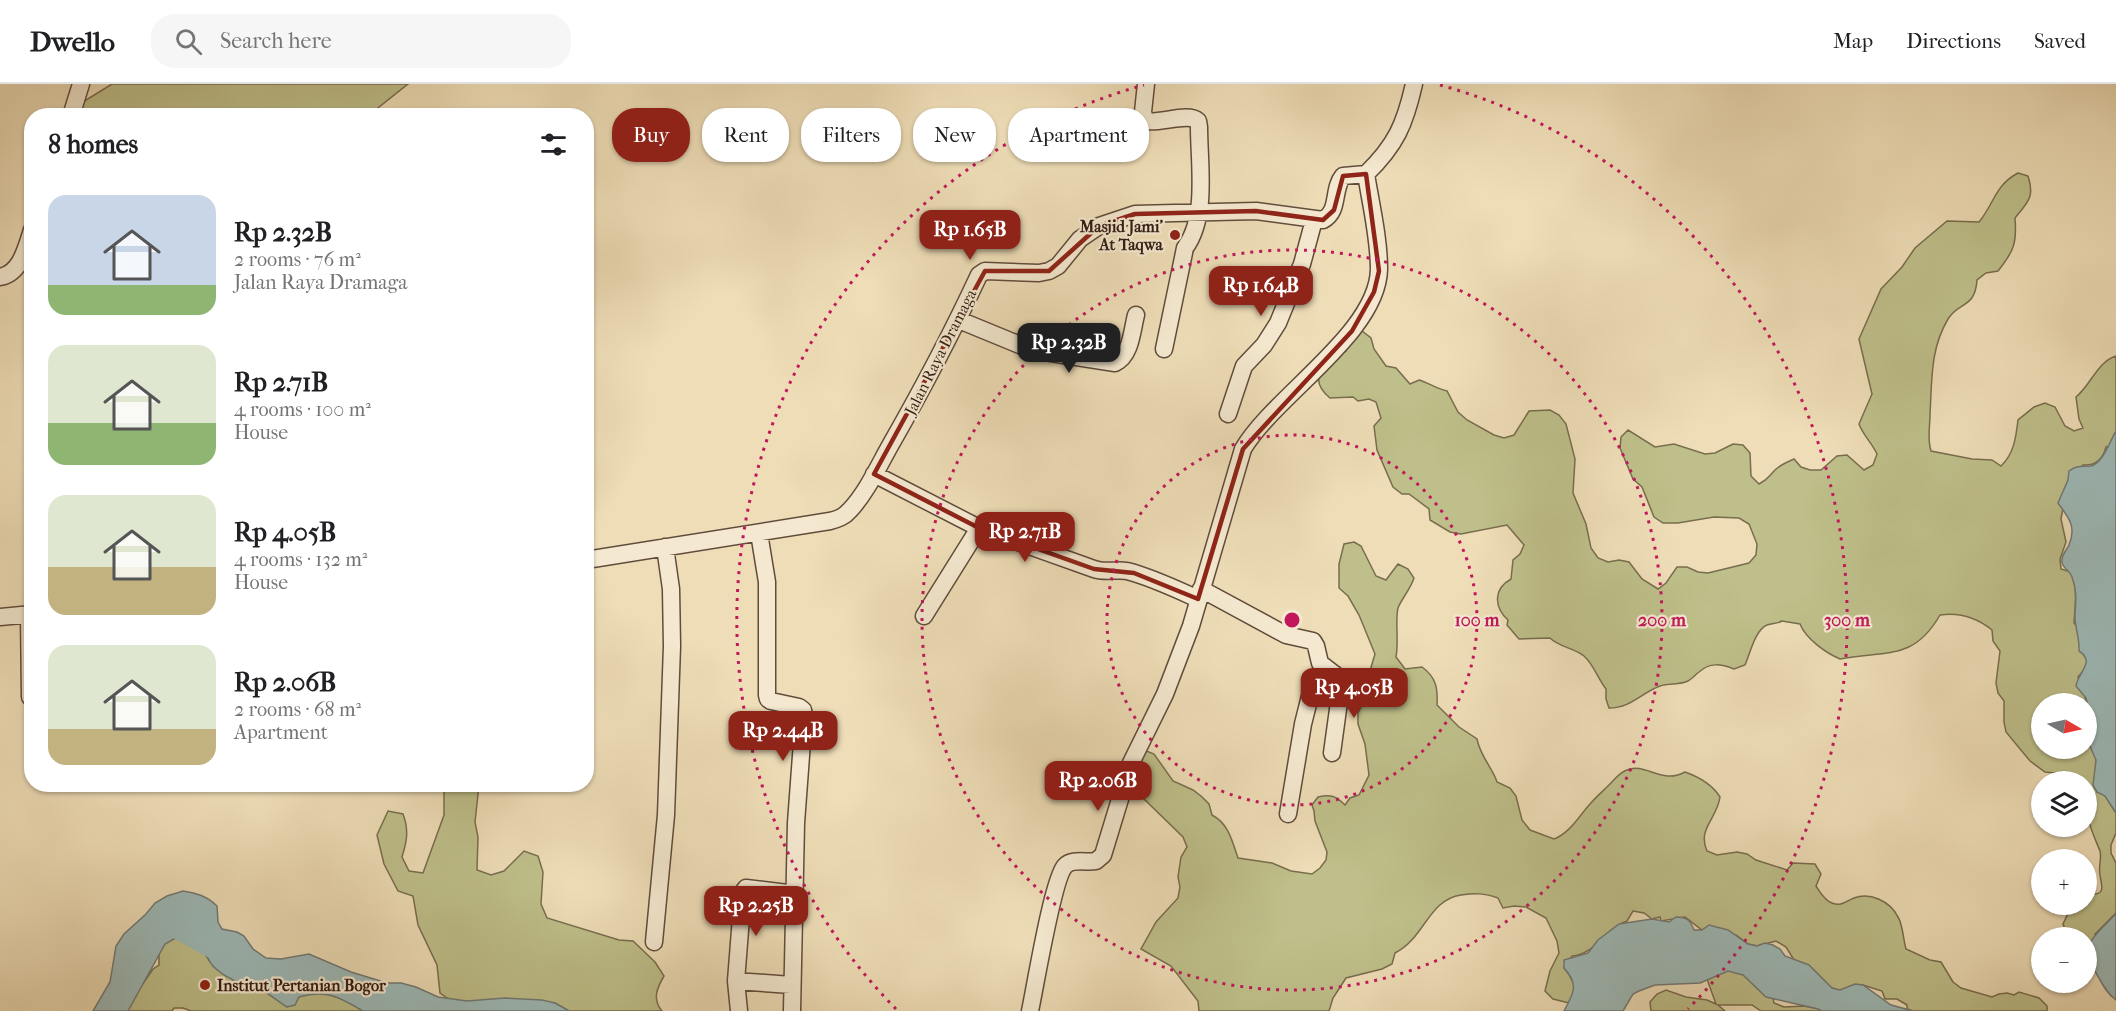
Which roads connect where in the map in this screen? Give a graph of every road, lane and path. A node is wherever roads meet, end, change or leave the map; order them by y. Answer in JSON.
{"nodes":[{"id":1,"x":81,"y":84,"type":"edge"},
{"id":2,"x":1146,"y":84,"type":"edge"},
{"id":3,"x":1414,"y":84,"type":"edge"},
{"id":4,"x":74,"y":108,"type":"edge"},
{"id":5,"x":1366,"y":174,"type":"junction"},
{"id":6,"x":1199,"y":213,"type":"junction"},
{"id":7,"x":1314,"y":220,"type":"junction"},
{"id":8,"x":24,"y":253,"type":"edge"},
{"id":9,"x":0,"y":277,"type":"edge"},
{"id":10,"x":1136,"y":315,"type":"dead end"},
{"id":11,"x":959,"y":320,"type":"junction"},
{"id":12,"x":1164,"y":349,"type":"dead end"},
{"id":13,"x":1228,"y":414,"type":"dead end"},
{"id":14,"x":874,"y":474,"type":"junction"},
{"id":15,"x":979,"y":528,"type":"junction"},
{"id":16,"x":759,"y":533,"type":"junction"},
{"id":17,"x":665,"y":547,"type":"junction"},
{"id":18,"x":594,"y":559,"type":"edge"},
{"id":19,"x":1200,"y":594,"type":"junction"},
{"id":20,"x":24,"y":614,"type":"edge"},
{"id":21,"x":0,"y":616,"type":"edge"},
{"id":22,"x":924,"y":616,"type":"dead end"},
{"id":23,"x":1342,"y":680,"type":"junction"},
{"id":24,"x":1374,"y":689,"type":"dead end"},
{"id":25,"x":1332,"y":753,"type":"dead end"},
{"id":26,"x":1288,"y":814,"type":"dead end"},
{"id":27,"x":796,"y":894,"type":"junction"},
{"id":28,"x":654,"y":942,"type":"dead end"},
{"id":29,"x":736,"y":981,"type":"junction"},
{"id":30,"x":791,"y":984,"type":"junction"},
{"id":31,"x":739,"y":1011,"type":"edge"},
{"id":32,"x":792,"y":1011,"type":"edge"},
{"id":33,"x":1030,"y":1011,"type":"edge"}],
"edges":[{"from":1,"to":4,"type":"street"},
{"from":2,"to":6,"type":"street"},
{"from":3,"to":5,"type":"street"},
{"from":5,"to":7,"type":"street"},
{"from":5,"to":19,"type":"street"},
{"from":6,"to":7,"type":"street","name":"Jalan Raya Dramaga"},
{"from":6,"to":11,"type":"street","name":"Jalan Raya Dramaga"},
{"from":6,"to":12,"type":"street"},
{"from":7,"to":13,"type":"street"},
{"from":8,"to":9,"type":"street"},
{"from":10,"to":11,"type":"street"},
{"from":11,"to":14,"type":"street","name":"Jalan Raya Dramaga"},
{"from":14,"to":15,"type":"street"},
{"from":14,"to":16,"type":"street","name":"Jalan Raya Dramaga"},
{"from":15,"to":19,"type":"street"},
{"from":15,"to":22,"type":"street"},
{"from":16,"to":17,"type":"street","name":"Jalan Raya Dramaga"},
{"from":16,"to":27,"type":"street"},
{"from":17,"to":18,"type":"street","name":"Jalan Raya Dramaga"},
{"from":17,"to":28,"type":"street"},
{"from":19,"to":23,"type":"street"},
{"from":19,"to":33,"type":"street"},
{"from":20,"to":21,"type":"street"},
{"from":23,"to":24,"type":"street"},
{"from":23,"to":25,"type":"street"},
{"from":23,"to":26,"type":"street"},
{"from":27,"to":29,"type":"street"},
{"from":27,"to":30,"type":"street"},
{"from":29,"to":30,"type":"street"},
{"from":29,"to":31,"type":"street"},
{"from":30,"to":32,"type":"street"}]}
